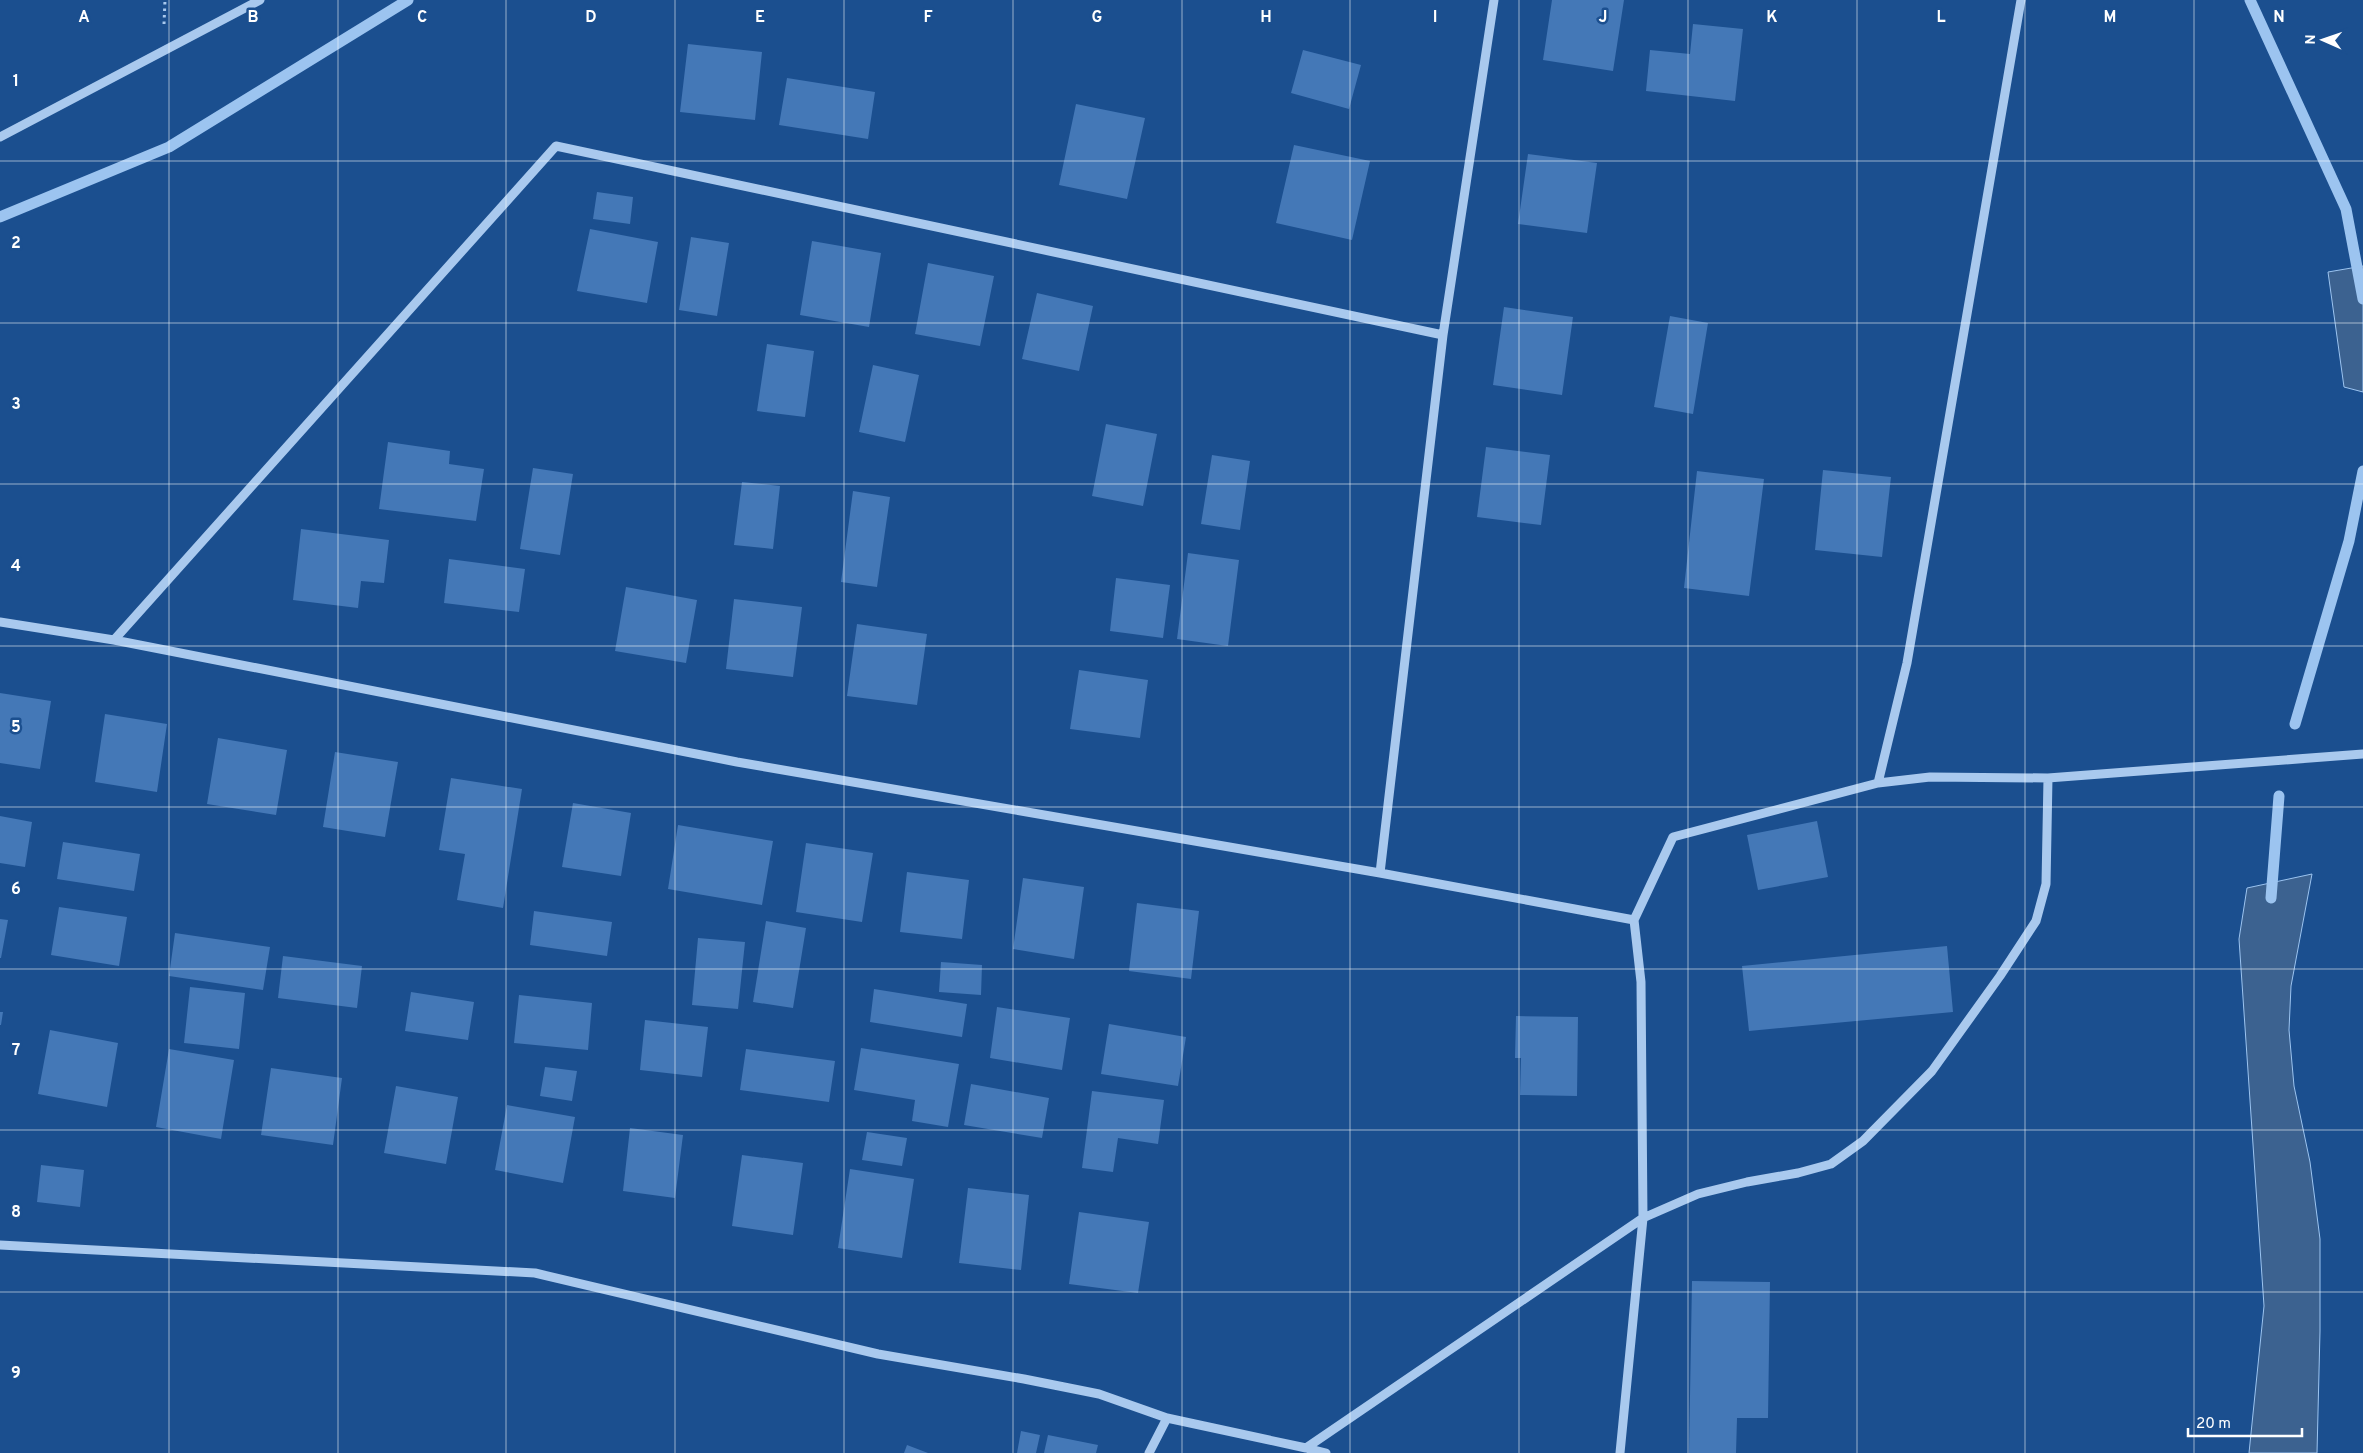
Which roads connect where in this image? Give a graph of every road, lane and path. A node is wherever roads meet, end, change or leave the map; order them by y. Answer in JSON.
{"nodes":[{"id":1,"x":260,"y":0,"type":"edge"},
{"id":2,"x":1494,"y":0,"type":"edge"},
{"id":3,"x":2021,"y":0,"type":"edge"},
{"id":4,"x":0,"y":137,"type":"edge"},
{"id":5,"x":1443,"y":335,"type":"junction"},
{"id":6,"x":0,"y":622,"type":"edge"},
{"id":7,"x":114,"y":640,"type":"junction"},
{"id":8,"x":2363,"y":754,"type":"edge"},
{"id":9,"x":2048,"y":778,"type":"junction"},
{"id":10,"x":1878,"y":783,"type":"junction"},
{"id":11,"x":1380,"y":873,"type":"junction"},
{"id":12,"x":1634,"y":920,"type":"junction"},
{"id":13,"x":1643,"y":1218,"type":"junction"},
{"id":14,"x":0,"y":1245,"type":"edge"},
{"id":15,"x":1167,"y":1418,"type":"junction"},
{"id":16,"x":1306,"y":1448,"type":"junction"},
{"id":17,"x":1149,"y":1453,"type":"edge"},
{"id":18,"x":1326,"y":1453,"type":"edge"},
{"id":19,"x":1620,"y":1453,"type":"edge"}],
"edges":[{"from":1,"to":4,"type":"street"},
{"from":2,"to":5,"type":"street"},
{"from":3,"to":10,"type":"street"},
{"from":5,"to":7,"type":"street"},
{"from":5,"to":11,"type":"street"},
{"from":6,"to":7,"type":"street"},
{"from":7,"to":11,"type":"street"},
{"from":8,"to":9,"type":"street"},
{"from":9,"to":10,"type":"street"},
{"from":9,"to":13,"type":"street"},
{"from":10,"to":12,"type":"street"},
{"from":11,"to":12,"type":"street"},
{"from":12,"to":13,"type":"street"},
{"from":13,"to":16,"type":"street"},
{"from":13,"to":19,"type":"street"},
{"from":14,"to":15,"type":"street"},
{"from":15,"to":16,"type":"street"},
{"from":15,"to":17,"type":"street"},
{"from":16,"to":18,"type":"street"}]}
